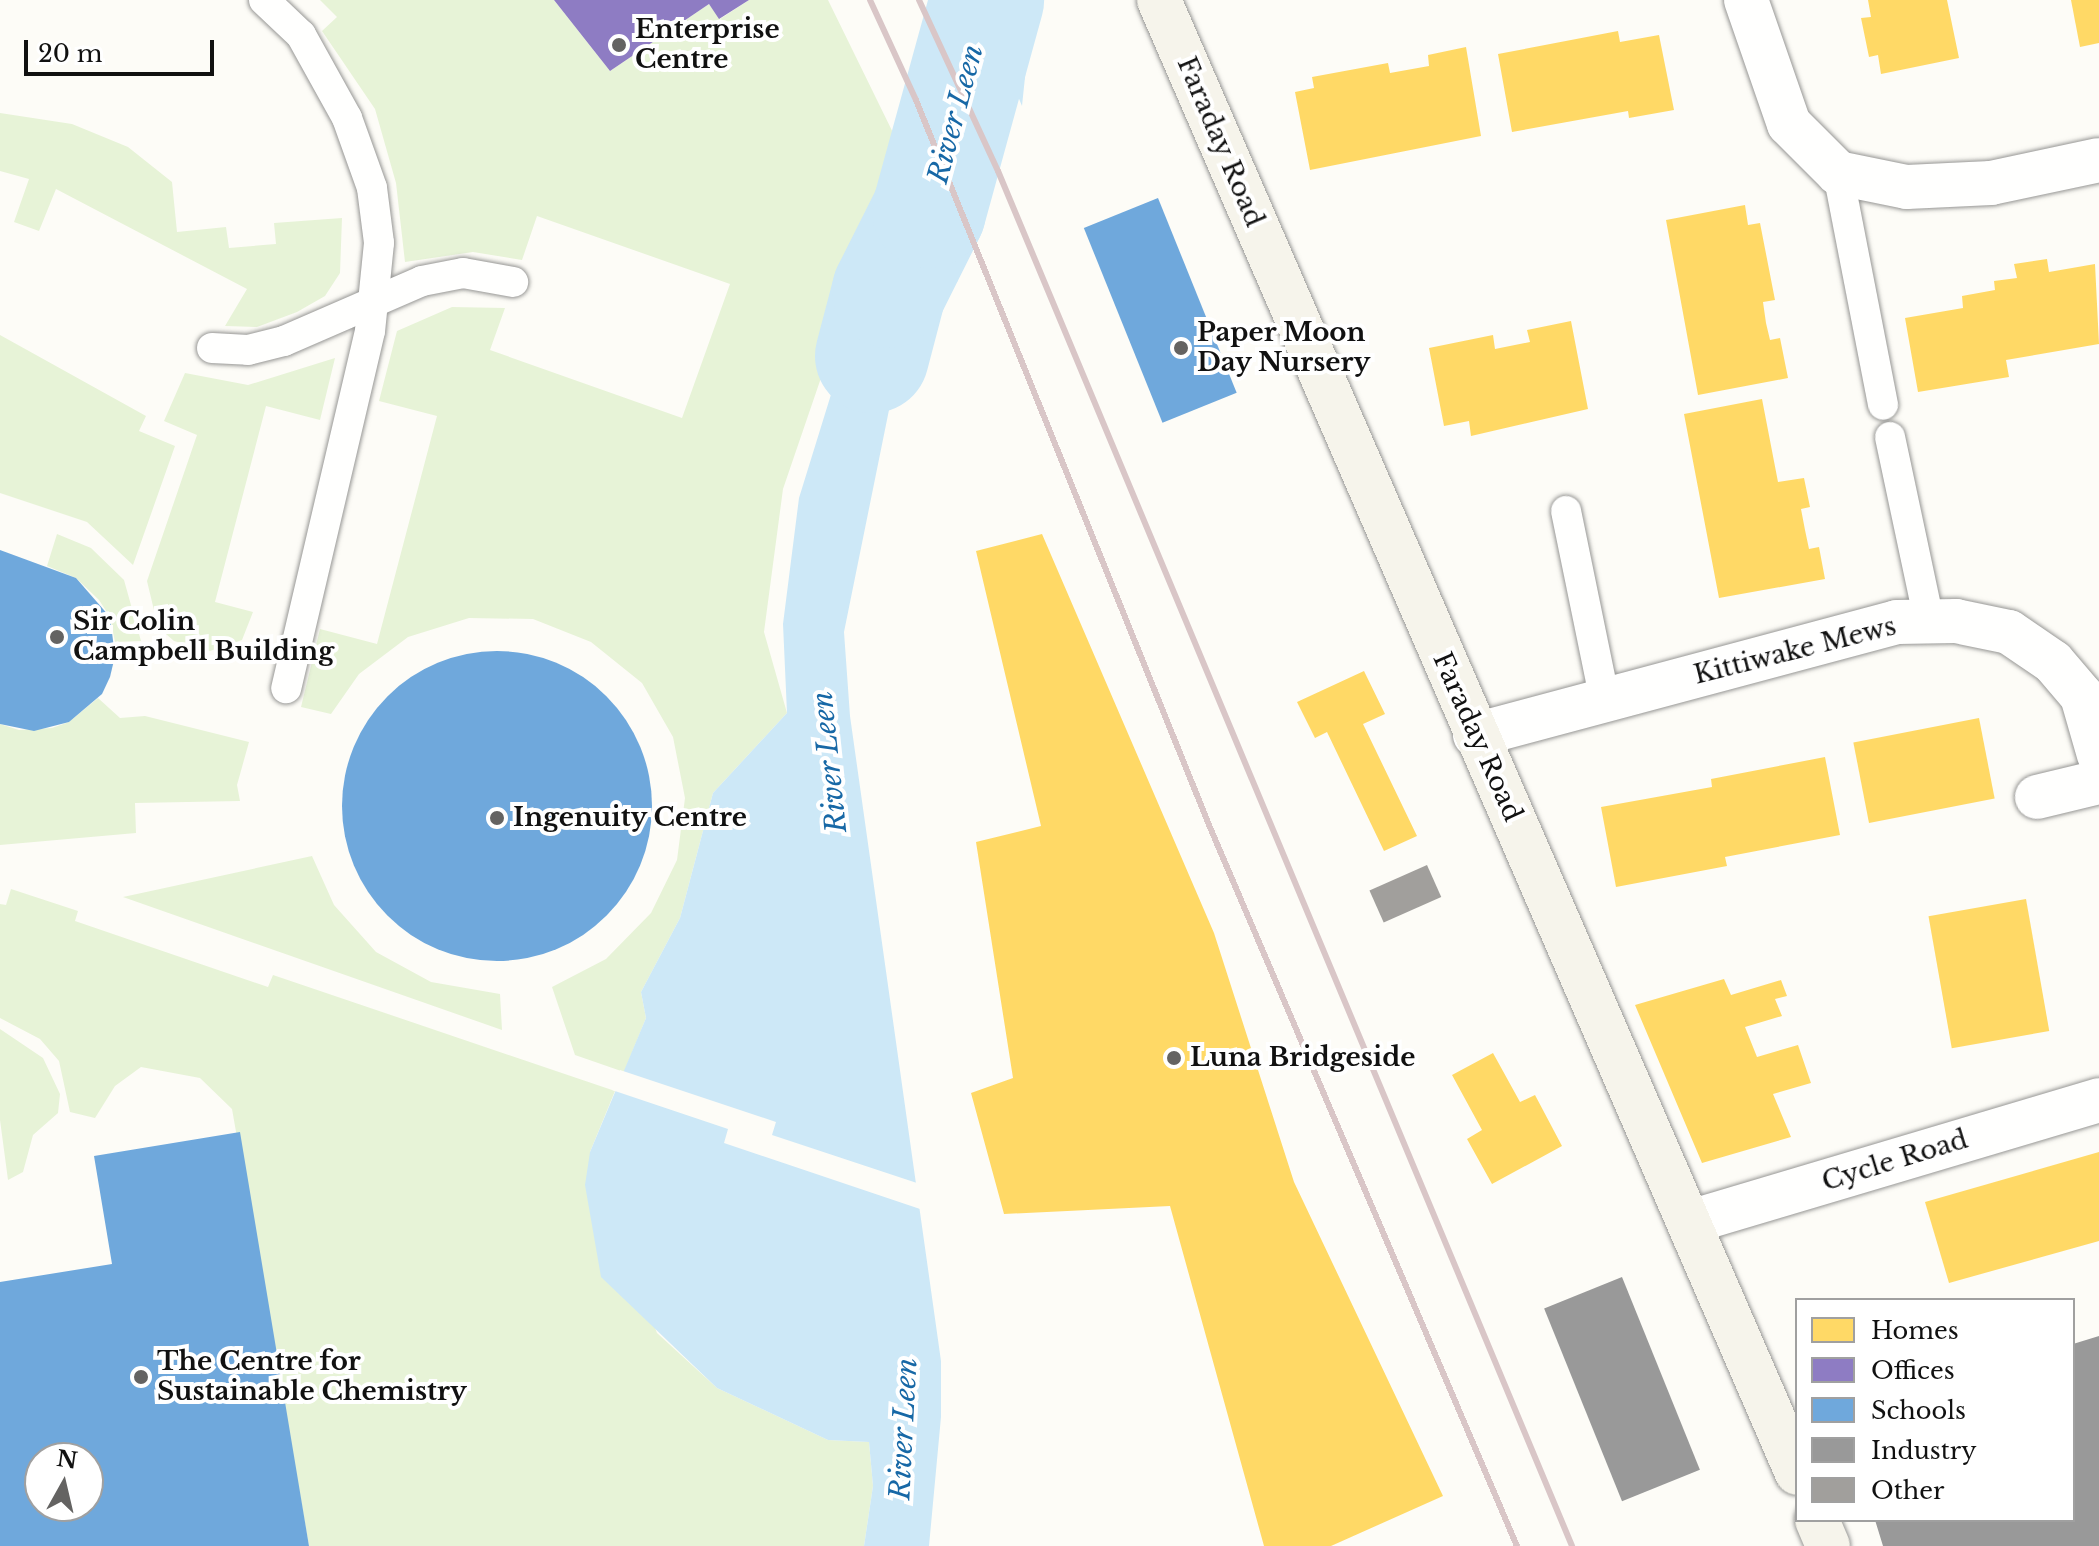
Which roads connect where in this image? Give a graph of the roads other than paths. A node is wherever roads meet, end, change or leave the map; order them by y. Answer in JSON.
{"nodes":[{"id":1,"x":264,"y":0,"type":"edge"},
{"id":2,"x":1159,"y":0,"type":"edge"},
{"id":3,"x":1746,"y":0,"type":"edge"},
{"id":4,"x":2099,"y":160,"type":"edge"},
{"id":5,"x":1838,"y":173,"type":"junction"},
{"id":6,"x":513,"y":282,"type":"dead end"},
{"id":7,"x":375,"y":299,"type":"junction"},
{"id":8,"x":212,"y":348,"type":"dead end"},
{"id":9,"x":1883,"y":405,"type":"dead end"},
{"id":10,"x":1890,"y":437,"type":"dead end"},
{"id":11,"x":1566,"y":511,"type":"dead end"},
{"id":12,"x":1929,"y":621,"type":"junction"},
{"id":13,"x":286,"y":688,"type":"dead end"},
{"id":14,"x":1605,"y":701,"type":"junction"},
{"id":15,"x":1475,"y":735,"type":"junction"},
{"id":16,"x":2099,"y":755,"type":"edge"},
{"id":17,"x":2099,"y":782,"type":"edge"},
{"id":18,"x":2037,"y":797,"type":"dead end"},
{"id":19,"x":2099,"y":1100,"type":"edge"},
{"id":20,"x":1690,"y":1222,"type":"junction"},
{"id":21,"x":1795,"y":1468,"type":"edge"},
{"id":22,"x":1818,"y":1522,"type":"edge"},
{"id":23,"x":1828,"y":1546,"type":"edge"}],
"edges":[{"from":1,"to":7,"type":"lane"},
{"from":2,"to":15,"type":"street","name":"Faraday Road"},
{"from":3,"to":5,"type":"street"},
{"from":4,"to":5,"type":"street"},
{"from":5,"to":9,"type":"lane"},
{"from":6,"to":7,"type":"lane"},
{"from":7,"to":8,"type":"lane"},
{"from":7,"to":13,"type":"lane"},
{"from":10,"to":12,"type":"lane"},
{"from":11,"to":14,"type":"lane"},
{"from":12,"to":14,"type":"street","name":"Kittiwake Mews"},
{"from":12,"to":16,"type":"street","name":"Kittiwake Mews"},
{"from":14,"to":15,"type":"street","name":"Kittiwake Mews"},
{"from":15,"to":20,"type":"street","name":"Faraday Road"},
{"from":17,"to":18,"type":"street"},
{"from":19,"to":20,"type":"street","name":"Cycle Road"},
{"from":20,"to":21,"type":"street","name":"Faraday Road"},
{"from":22,"to":23,"type":"street"}]}
